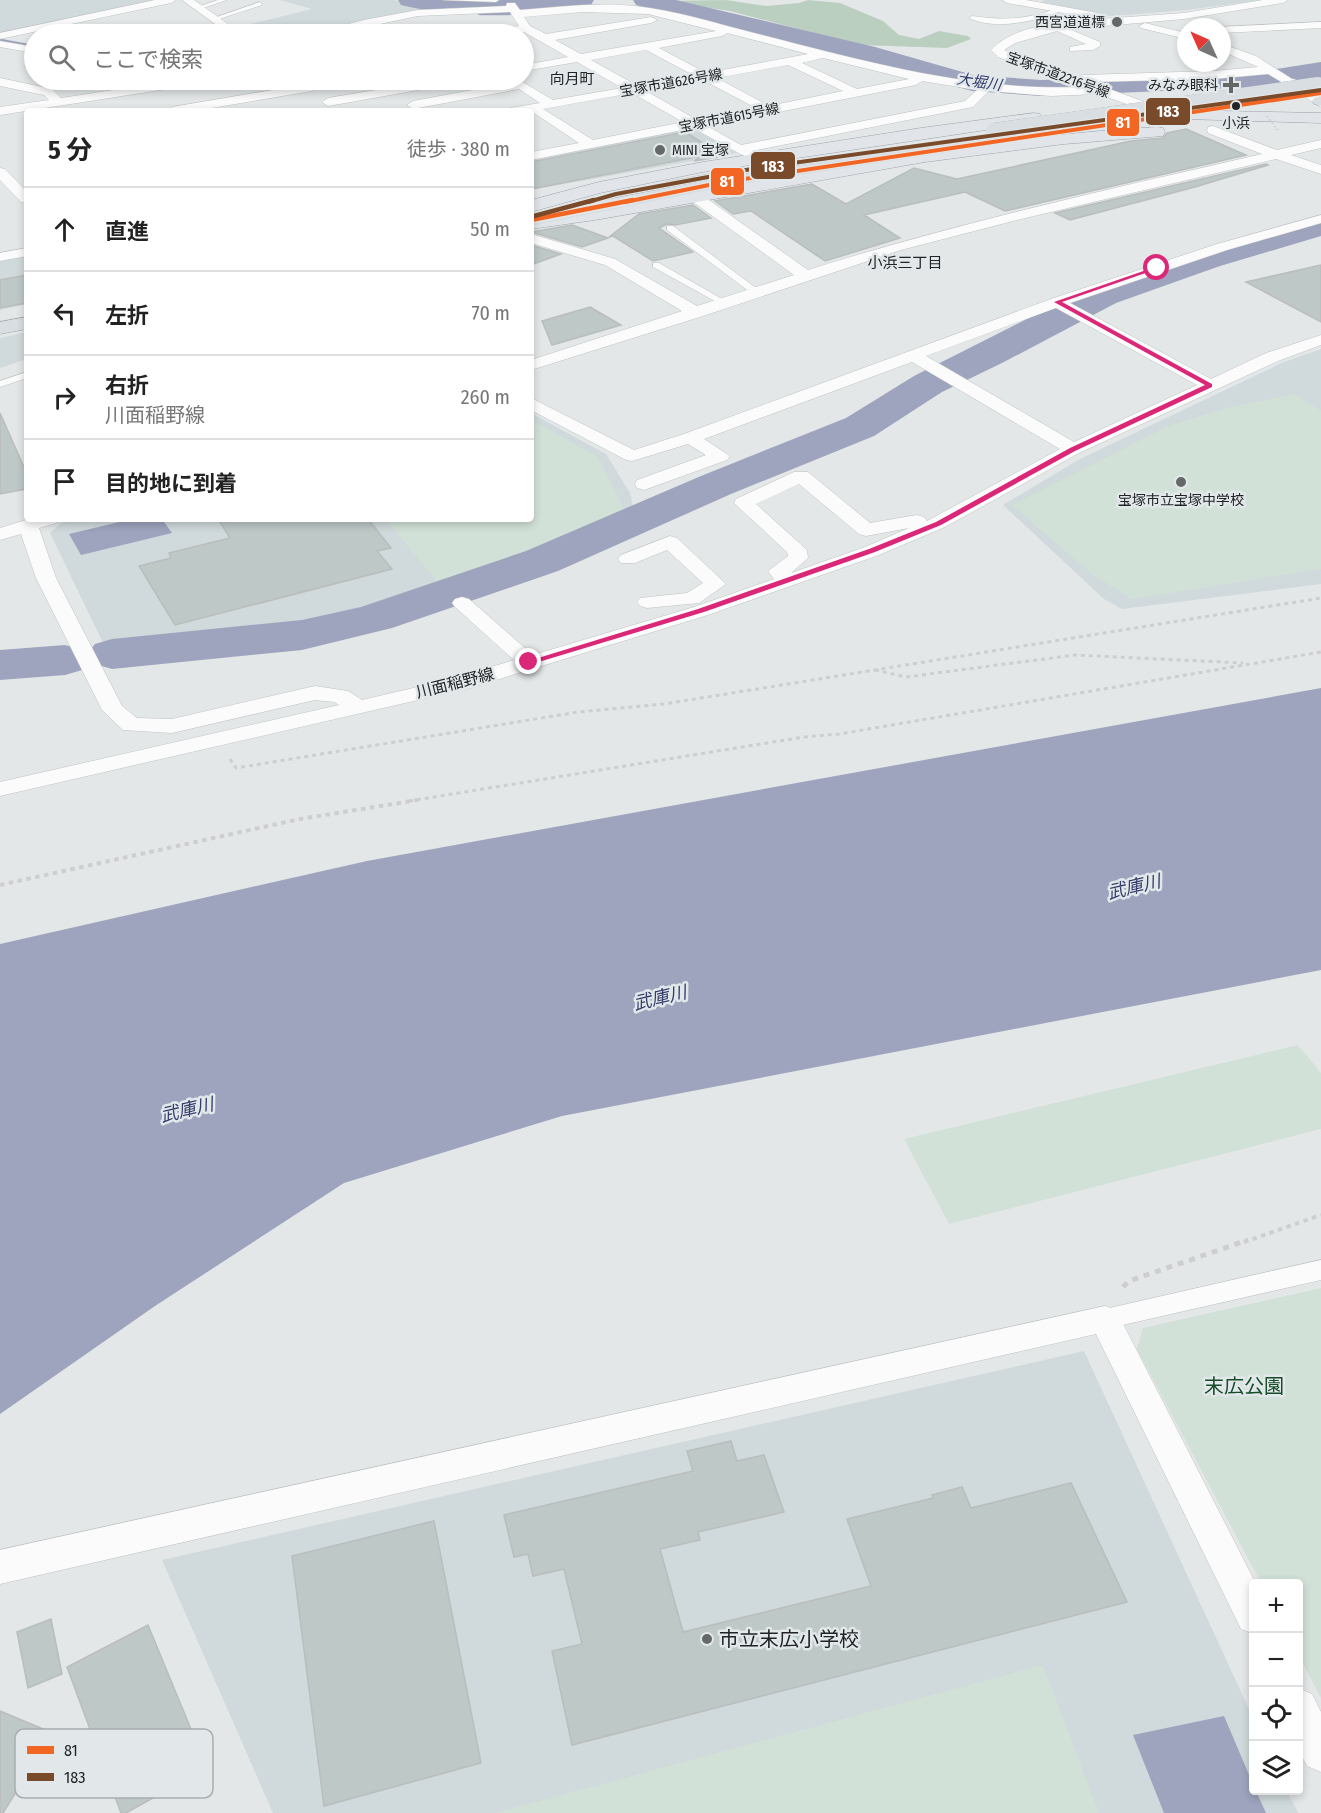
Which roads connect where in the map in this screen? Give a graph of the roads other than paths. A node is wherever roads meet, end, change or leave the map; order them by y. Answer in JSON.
{"nodes":[{"id":1,"x":171,"y":0,"type":"edge"},
{"id":2,"x":187,"y":0,"type":"edge"},
{"id":3,"x":224,"y":0,"type":"edge"},
{"id":4,"x":446,"y":0,"type":"edge"},
{"id":5,"x":496,"y":0,"type":"edge"},
{"id":6,"x":1007,"y":0,"type":"edge"},
{"id":7,"x":405,"y":2,"type":"dead end"},
{"id":8,"x":1036,"y":2,"type":"edge"},
{"id":9,"x":260,"y":4,"type":"dead end"},
{"id":10,"x":1286,"y":5,"type":"edge"},
{"id":11,"x":512,"y":6,"type":"edge"},
{"id":12,"x":198,"y":8,"type":"junction"},
{"id":13,"x":1062,"y":9,"type":"junction"},
{"id":14,"x":458,"y":10,"type":"junction"},
{"id":15,"x":673,"y":16,"type":"junction"},
{"id":16,"x":972,"y":18,"type":"dead end"},
{"id":17,"x":214,"y":19,"type":"junction"},
{"id":18,"x":1122,"y":21,"type":"junction"},
{"id":19,"x":60,"y":24,"type":"edge"},
{"id":20,"x":221,"y":24,"type":"edge"},
{"id":21,"x":363,"y":24,"type":"edge"},
{"id":22,"x":523,"y":24,"type":"edge"},
{"id":23,"x":1319,"y":25,"type":"edge"},
{"id":24,"x":1057,"y":29,"type":"junction"},
{"id":25,"x":1231,"y":30,"type":"edge"},
{"id":26,"x":728,"y":31,"type":"junction"},
{"id":27,"x":24,"y":32,"type":"edge"},
{"id":28,"x":534,"y":32,"type":"edge"},
{"id":29,"x":1177,"y":33,"type":"edge"},
{"id":30,"x":0,"y":37,"type":"edge"},
{"id":31,"x":545,"y":38,"type":"junction"},
{"id":32,"x":24,"y":42,"type":"edge"},
{"id":33,"x":0,"y":44,"type":"edge"},
{"id":34,"x":647,"y":46,"type":"junction"},
{"id":35,"x":24,"y":48,"type":"edge"},
{"id":36,"x":1074,"y":49,"type":"dead end"},
{"id":37,"x":1231,"y":51,"type":"edge"},
{"id":38,"x":827,"y":54,"type":"junction"},
{"id":39,"x":579,"y":58,"type":"junction"},
{"id":40,"x":789,"y":61,"type":"junction"},
{"id":41,"x":534,"y":66,"type":"edge"},
{"id":42,"x":1138,"y":66,"type":"dead end"},
{"id":43,"x":707,"y":76,"type":"junction"},
{"id":44,"x":1154,"y":77,"type":"junction"},
{"id":45,"x":1282,"y":77,"type":"junction"},
{"id":46,"x":926,"y":79,"type":"junction"},
{"id":47,"x":1072,"y":80,"type":"junction"},
{"id":48,"x":24,"y":81,"type":"edge"},
{"id":49,"x":3,"y":83,"type":"edge"},
{"id":50,"x":24,"y":87,"type":"edge"},
{"id":51,"x":635,"y":89,"type":"junction"},
{"id":52,"x":985,"y":89,"type":"junction"},
{"id":53,"x":1096,"y":89,"type":"junction"},
{"id":54,"x":38,"y":90,"type":"edge"},
{"id":55,"x":135,"y":90,"type":"edge"},
{"id":56,"x":296,"y":90,"type":"edge"},
{"id":57,"x":311,"y":90,"type":"edge"},
{"id":58,"x":398,"y":90,"type":"edge"},
{"id":59,"x":498,"y":90,"type":"edge"},
{"id":60,"x":529,"y":90,"type":"edge"},
{"id":61,"x":393,"y":91,"type":"junction"},
{"id":62,"x":1321,"y":92,"type":"edge"},
{"id":63,"x":856,"y":93,"type":"junction"},
{"id":64,"x":58,"y":102,"type":"junction"},
{"id":65,"x":328,"y":102,"type":"junction"},
{"id":66,"x":551,"y":104,"type":"junction"},
{"id":67,"x":1141,"y":105,"type":"junction"},
{"id":68,"x":65,"y":108,"type":"edge"},
{"id":69,"x":190,"y":108,"type":"edge"},
{"id":70,"x":336,"y":108,"type":"edge"},
{"id":71,"x":417,"y":108,"type":"edge"},
{"id":72,"x":532,"y":108,"type":"edge"},
{"id":73,"x":534,"y":109,"type":"edge"},
{"id":74,"x":768,"y":110,"type":"junction"},
{"id":75,"x":0,"y":111,"type":"edge"},
{"id":76,"x":922,"y":113,"type":"junction"},
{"id":77,"x":1081,"y":114,"type":"junction"},
{"id":78,"x":1321,"y":118,"type":"edge"},
{"id":79,"x":697,"y":124,"type":"junction"},
{"id":80,"x":1321,"y":127,"type":"edge"},
{"id":81,"x":953,"y":129,"type":"junction"},
{"id":82,"x":1213,"y":130,"type":"junction"},
{"id":83,"x":1000,"y":135,"type":"junction"},
{"id":84,"x":591,"y":144,"type":"junction"},
{"id":85,"x":1321,"y":144,"type":"edge"},
{"id":86,"x":748,"y":154,"type":"junction"},
{"id":87,"x":534,"y":155,"type":"edge"},
{"id":88,"x":1277,"y":156,"type":"junction"},
{"id":89,"x":1321,"y":170,"type":"edge"},
{"id":90,"x":0,"y":172,"type":"edge"},
{"id":91,"x":24,"y":196,"type":"edge"},
{"id":92,"x":694,"y":196,"type":"junction"},
{"id":93,"x":24,"y":198,"type":"edge"},
{"id":94,"x":9,"y":202,"type":"dead end"},
{"id":95,"x":534,"y":205,"type":"edge"},
{"id":96,"x":534,"y":209,"type":"edge"},
{"id":97,"x":1321,"y":219,"type":"edge"},
{"id":98,"x":534,"y":220,"type":"edge"},
{"id":99,"x":534,"y":221,"type":"edge"},
{"id":100,"x":670,"y":228,"type":"dead end"},
{"id":101,"x":534,"y":239,"type":"edge"},
{"id":102,"x":24,"y":253,"type":"edge"},
{"id":103,"x":0,"y":257,"type":"edge"},
{"id":104,"x":656,"y":265,"type":"dead end"},
{"id":105,"x":806,"y":276,"type":"junction"},
{"id":106,"x":757,"y":293,"type":"junction"},
{"id":107,"x":1057,"y":302,"type":"junction"},
{"id":108,"x":725,"y":303,"type":"junction"},
{"id":109,"x":697,"y":313,"type":"junction"},
{"id":110,"x":24,"y":314,"type":"edge"},
{"id":111,"x":0,"y":318,"type":"edge"},
{"id":112,"x":24,"y":324,"type":"edge"},
{"id":113,"x":0,"y":328,"type":"edge"},
{"id":114,"x":1321,"y":340,"type":"edge"},
{"id":115,"x":914,"y":356,"type":"junction"},
{"id":116,"x":534,"y":364,"type":"edge"},
{"id":117,"x":24,"y":376,"type":"edge"},
{"id":118,"x":0,"y":384,"type":"edge"},
{"id":119,"x":1210,"y":385,"type":"junction"},
{"id":120,"x":534,"y":406,"type":"edge"},
{"id":121,"x":690,"y":438,"type":"junction"},
{"id":122,"x":1073,"y":449,"type":"junction"},
{"id":123,"x":644,"y":484,"type":"dead end"},
{"id":124,"x":40,"y":522,"type":"edge"},
{"id":125,"x":938,"y":523,"type":"junction"},
{"id":126,"x":28,"y":526,"type":"junction"},
{"id":127,"x":0,"y":534,"type":"edge"},
{"id":128,"x":627,"y":559,"type":"dead end"},
{"id":129,"x":788,"y":580,"type":"junction"},
{"id":130,"x":647,"y":602,"type":"dead end"},
{"id":131,"x":462,"y":603,"type":"dead end"},
{"id":132,"x":696,"y":605,"type":"junction"},
{"id":133,"x":529,"y":662,"type":"junction"},
{"id":134,"x":356,"y":706,"type":"junction"},
{"id":135,"x":0,"y":789,"type":"edge"},
{"id":136,"x":1321,"y":1270,"type":"edge"},
{"id":137,"x":1105,"y":1318,"type":"junction"},
{"id":138,"x":0,"y":1568,"type":"edge"},
{"id":139,"x":1249,"y":1607,"type":"edge"},
{"id":140,"x":1303,"y":1715,"type":"edge"},
{"id":141,"x":1321,"y":1752,"type":"edge"}],
"edges":[{"from":1,"to":19,"type":"street"},
{"from":2,"to":12,"type":"street"},
{"from":3,"to":12,"type":"lane"},
{"from":4,"to":5,"type":"lane"},
{"from":6,"to":8,"type":"street"},
{"from":7,"to":14,"type":"street"},
{"from":8,"to":13,"type":"street"},
{"from":9,"to":17,"type":"lane"},
{"from":10,"to":18,"type":"street"},
{"from":10,"to":23,"type":"street"},
{"from":11,"to":14,"type":"street"},
{"from":11,"to":15,"type":"street"},
{"from":11,"to":22,"type":"street"},
{"from":12,"to":17,"type":"street"},
{"from":13,"to":16,"type":"lane"},
{"from":13,"to":18,"type":"street"},
{"from":14,"to":21,"type":"street"},
{"from":15,"to":26,"type":"street"},
{"from":15,"to":31,"type":"street"},
{"from":17,"to":20,"type":"street"},
{"from":18,"to":24,"type":"street","name":"宝塚市道2216号線"},
{"from":18,"to":29,"type":"street"},
{"from":23,"to":25,"type":"street"},
{"from":24,"to":36,"type":"street"},
{"from":24,"to":47,"type":"street","name":"宝塚市道2216号線"},
{"from":26,"to":34,"type":"street"},
{"from":26,"to":38,"type":"street"},
{"from":27,"to":30,"type":"street"},
{"from":28,"to":31,"type":"street"},
{"from":30,"to":32,"type":"street"},
{"from":31,"to":39,"type":"street"},
{"from":33,"to":35,"type":"street"},
{"from":34,"to":39,"type":"street"},
{"from":34,"to":43,"type":"street"},
{"from":37,"to":45,"type":"street"},
{"from":38,"to":40,"type":"street","name":"宝塚市道626号線"},
{"from":38,"to":46,"type":"street"},
{"from":39,"to":41,"type":"street"},
{"from":39,"to":51,"type":"street"},
{"from":40,"to":43,"type":"street","name":"宝塚市道626号線"},
{"from":40,"to":63,"type":"street"},
{"from":42,"to":44,"type":"street"},
{"from":43,"to":51,"type":"street","name":"宝塚市道626号線"},
{"from":43,"to":74,"type":"street"},
{"from":44,"to":45,"type":"street"},
{"from":44,"to":47,"type":"street"},
{"from":45,"to":62,"type":"street"},
{"from":45,"to":67,"type":"highway"},
{"from":46,"to":52,"type":"street"},
{"from":46,"to":63,"type":"street","name":"宝塚市道615号線"},
{"from":47,"to":53,"type":"street","name":"宝塚市道2216号線"},
{"from":48,"to":49,"type":"street"},
{"from":49,"to":50,"type":"street"},
{"from":51,"to":66,"type":"street","name":"宝塚市道626号線"},
{"from":51,"to":79,"type":"street"},
{"from":52,"to":53,"type":"street"},
{"from":52,"to":76,"type":"street"},
{"from":53,"to":67,"type":"street","name":"宝塚市道2216号線"},
{"from":54,"to":64,"type":"street"},
{"from":55,"to":64,"type":"street"},
{"from":56,"to":69,"type":"street"},
{"from":57,"to":65,"type":"street"},
{"from":58,"to":61,"type":"street"},
{"from":59,"to":71,"type":"street"},
{"from":60,"to":66,"type":"street"},
{"from":61,"to":65,"type":"street"},
{"from":61,"to":71,"type":"street"},
{"from":62,"to":83,"type":"highway"},
{"from":63,"to":74,"type":"street","name":"宝塚市道615号線"},
{"from":64,"to":68,"type":"street"},
{"from":64,"to":75,"type":"street"},
{"from":65,"to":70,"type":"street"},
{"from":66,"to":72,"type":"street","name":"宝塚市道626号線"},
{"from":67,"to":77,"type":"highway"},
{"from":73,"to":84,"type":"street"},
{"from":74,"to":79,"type":"street","name":"宝塚市道615号線"},
{"from":76,"to":81,"type":"street"},
{"from":76,"to":86,"type":"street"},
{"from":77,"to":78,"type":"main road"},
{"from":77,"to":81,"type":"main road"},
{"from":79,"to":84,"type":"street","name":"宝塚市道615号線"},
{"from":79,"to":86,"type":"street"},
{"from":80,"to":82,"type":"main road"},
{"from":81,"to":86,"type":"main road"},
{"from":82,"to":88,"type":"street"},
{"from":82,"to":92,"type":"main road"},
{"from":83,"to":96,"type":"highway"},
{"from":83,"to":98,"type":"highway"},
{"from":84,"to":87,"type":"street","name":"宝塚市道615号線"},
{"from":85,"to":88,"type":"street"},
{"from":86,"to":95,"type":"main road"},
{"from":88,"to":89,"type":"street"},
{"from":88,"to":105,"type":"street"},
{"from":90,"to":91,"type":"street"},
{"from":92,"to":99,"type":"main road"},
{"from":92,"to":105,"type":"street"},
{"from":93,"to":94,"type":"street"},
{"from":97,"to":107,"type":"street"},
{"from":100,"to":106,"type":"lane"},
{"from":101,"to":109,"type":"street"},
{"from":102,"to":103,"type":"street"},
{"from":104,"to":108,"type":"lane"},
{"from":105,"to":106,"type":"street"},
{"from":106,"to":108,"type":"street"},
{"from":107,"to":115,"type":"street"},
{"from":107,"to":119,"type":"street"},
{"from":108,"to":109,"type":"street"},
{"from":109,"to":116,"type":"street"},
{"from":110,"to":111,"type":"highway"},
{"from":112,"to":113,"type":"highway"},
{"from":114,"to":119,"type":"street","name":"川面稲野線"},
{"from":115,"to":121,"type":"street"},
{"from":115,"to":122,"type":"street"},
{"from":117,"to":118,"type":"lane"},
{"from":119,"to":122,"type":"street","name":"川面稲野線"},
{"from":120,"to":121,"type":"street"},
{"from":121,"to":123,"type":"street"},
{"from":122,"to":125,"type":"street","name":"川面稲野線"},
{"from":124,"to":126,"type":"street"},
{"from":125,"to":129,"type":"street","name":"川面稲野線"},
{"from":125,"to":129,"type":"street"},
{"from":126,"to":127,"type":"street"},
{"from":126,"to":134,"type":"street"},
{"from":128,"to":132,"type":"street"},
{"from":129,"to":132,"type":"street","name":"川面稲野線"},
{"from":130,"to":132,"type":"street"},
{"from":131,"to":133,"type":"street"},
{"from":132,"to":133,"type":"street","name":"川面稲野線"},
{"from":133,"to":134,"type":"street","name":"川面稲野線"},
{"from":134,"to":135,"type":"street","name":"川面稲野線"},
{"from":136,"to":137,"type":"street"},
{"from":137,"to":138,"type":"street"},
{"from":137,"to":139,"type":"street"},
{"from":140,"to":141,"type":"street"}]}
